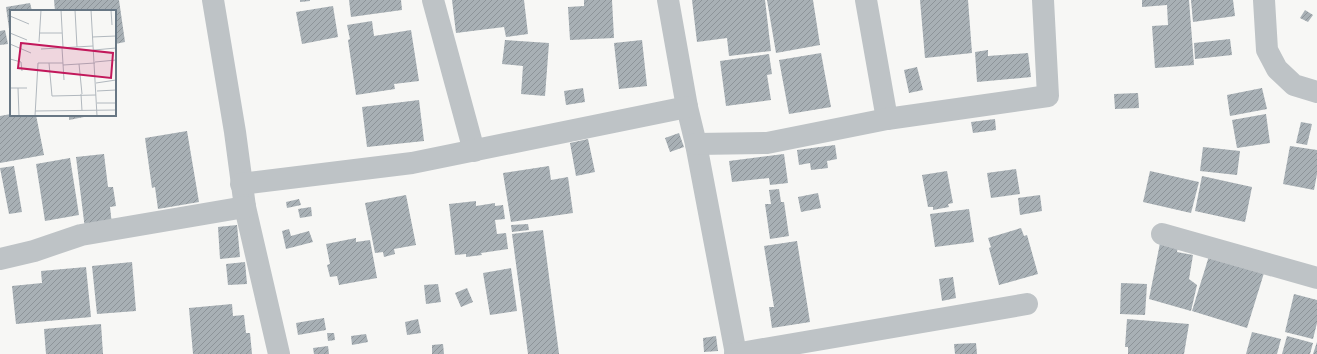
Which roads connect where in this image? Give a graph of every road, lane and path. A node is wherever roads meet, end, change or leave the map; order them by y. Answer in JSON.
{"nodes":[{"id":1,"x":214,"y":0,"type":"edge"},
{"id":2,"x":434,"y":0,"type":"edge"},
{"id":3,"x":668,"y":0,"type":"edge"},
{"id":4,"x":866,"y":0,"type":"edge"},
{"id":5,"x":1043,"y":0,"type":"edge"},
{"id":6,"x":1264,"y":0,"type":"edge"},
{"id":7,"x":1317,"y":92,"type":"edge"},
{"id":8,"x":687,"y":106,"type":"junction"},
{"id":9,"x":887,"y":119,"type":"junction"},
{"id":10,"x":696,"y":144,"type":"junction"},
{"id":11,"x":474,"y":151,"type":"junction"},
{"id":12,"x":242,"y":184,"type":"junction"},
{"id":13,"x":245,"y":206,"type":"junction"},
{"id":14,"x":1162,"y":234,"type":"dead end"},
{"id":15,"x":0,"y":259,"type":"edge"},
{"id":16,"x":1317,"y":278,"type":"edge"},
{"id":17,"x":1027,"y":304,"type":"dead end"},
{"id":18,"x":279,"y":354,"type":"edge"},
{"id":19,"x":736,"y":354,"type":"edge"}],
"edges":[{"from":1,"to":12,"type":"street"},
{"from":2,"to":11,"type":"street"},
{"from":3,"to":8,"type":"street"},
{"from":4,"to":9,"type":"street"},
{"from":5,"to":9,"type":"street"},
{"from":6,"to":7,"type":"street"},
{"from":8,"to":10,"type":"street"},
{"from":8,"to":11,"type":"street"},
{"from":9,"to":10,"type":"street"},
{"from":10,"to":19,"type":"street"},
{"from":11,"to":12,"type":"street"},
{"from":12,"to":13,"type":"street"},
{"from":13,"to":15,"type":"street"},
{"from":13,"to":18,"type":"street"},
{"from":14,"to":16,"type":"street"},
{"from":17,"to":19,"type":"street"}]}
